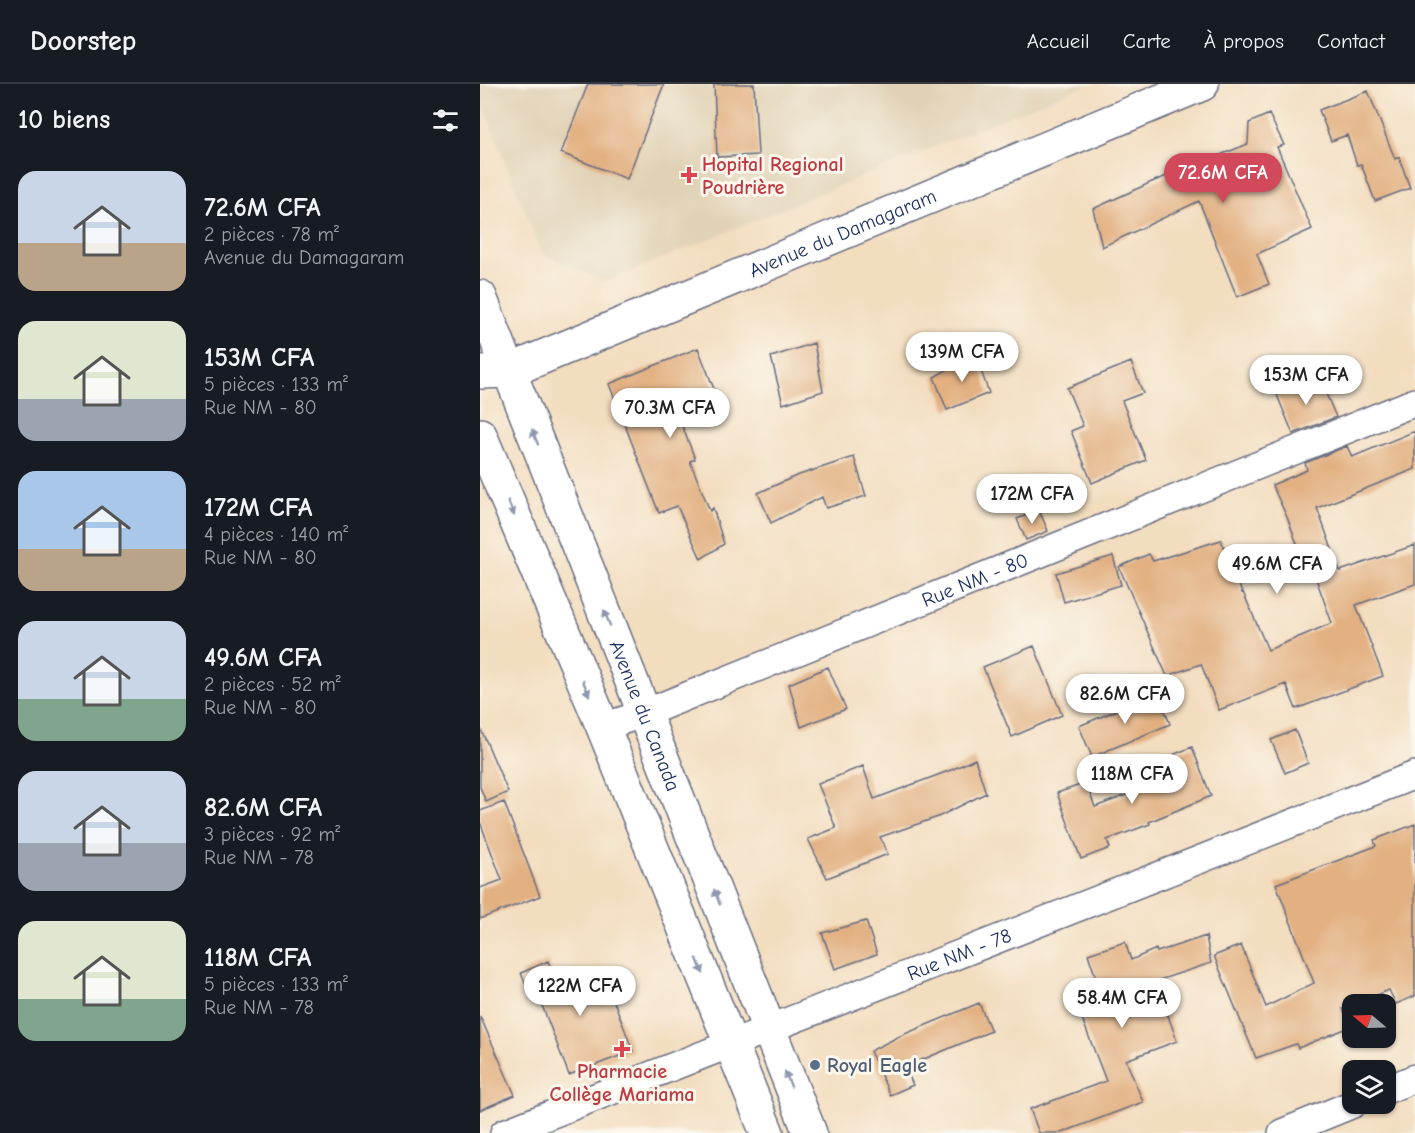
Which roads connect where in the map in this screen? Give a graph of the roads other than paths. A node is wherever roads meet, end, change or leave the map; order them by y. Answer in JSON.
{"nodes":[{"id":1,"x":1202,"y":84,"type":"edge"},
{"id":2,"x":480,"y":297,"type":"edge"},
{"id":3,"x":495,"y":372,"type":"edge"},
{"id":4,"x":1415,"y":402,"type":"edge"},
{"id":5,"x":480,"y":435,"type":"edge"},
{"id":6,"x":645,"y":713,"type":"junction"},
{"id":7,"x":603,"y":728,"type":"junction"},
{"id":8,"x":1415,"y":776,"type":"edge"},
{"id":9,"x":768,"y":1029,"type":"junction"},
{"id":10,"x":731,"y":1044,"type":"junction"},
{"id":11,"x":1415,"y":1078,"type":"edge"},
{"id":12,"x":1396,"y":1086,"type":"edge"},
{"id":13,"x":1342,"y":1108,"type":"edge"},
{"id":14,"x":504,"y":1133,"type":"edge"},
{"id":15,"x":767,"y":1133,"type":"edge"},
{"id":16,"x":810,"y":1133,"type":"edge"},
{"id":17,"x":1282,"y":1133,"type":"edge"}],
"edges":[{"from":1,"to":3,"type":"street","name":"Avenue du Damagaram"},
{"from":2,"to":3,"type":"street","name":"Avenue du Canada"},
{"from":6,"to":3,"type":"street","name":"Avenue du Canada","one_way":true},
{"from":4,"to":6,"type":"street","name":"Rue NM - 80"},
{"from":5,"to":7,"type":"street","one_way":true},
{"from":6,"to":7,"type":"street","name":"Rue NM - 80"},
{"from":9,"to":6,"type":"street","name":"Avenue du Canada","one_way":true},
{"from":7,"to":10,"type":"street","one_way":true},
{"from":8,"to":9,"type":"street","name":"Rue NM - 78"},
{"from":9,"to":10,"type":"street","name":"Rue NM - 78"},
{"from":16,"to":9,"type":"street","name":"Avenue du Canada","one_way":true},
{"from":10,"to":14,"type":"street","name":"Rue NM - 78"},
{"from":10,"to":15,"type":"street"},
{"from":11,"to":12,"type":"street"},
{"from":13,"to":17,"type":"street"}]}
